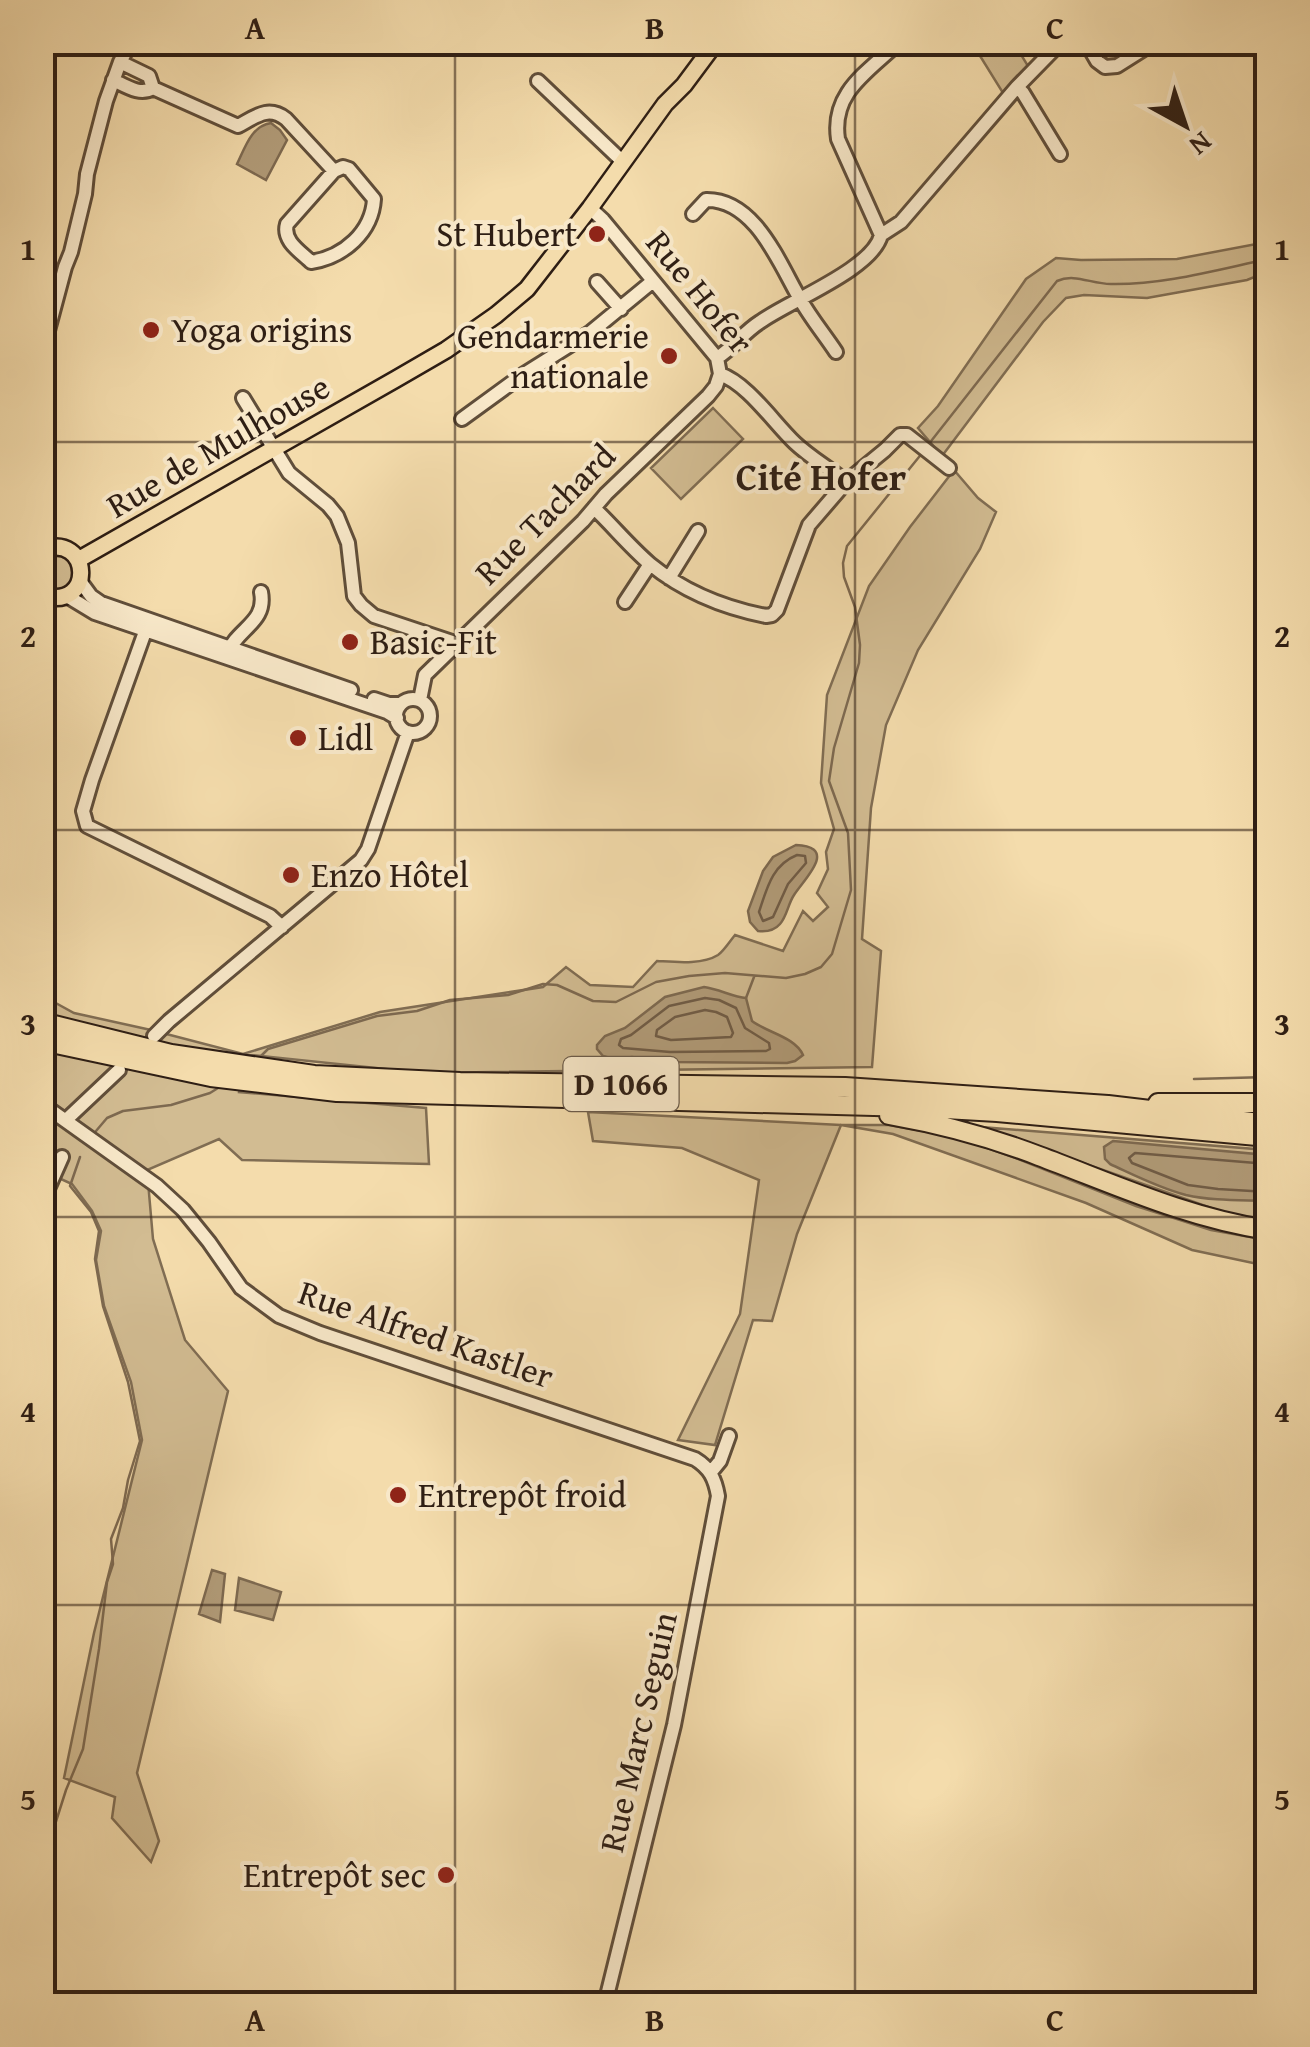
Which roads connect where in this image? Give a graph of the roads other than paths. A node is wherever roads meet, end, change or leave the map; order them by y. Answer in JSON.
{"nodes":[{"id":1,"x":131,"y":42,"type":"edge"},
{"id":2,"x":716,"y":42,"type":"edge"},
{"id":3,"x":899,"y":42,"type":"edge"},
{"id":4,"x":1062,"y":42,"type":"edge"},
{"id":5,"x":1086,"y":42,"type":"edge"},
{"id":6,"x":1155,"y":42,"type":"edge"},
{"id":7,"x":120,"y":62,"type":"junction"},
{"id":8,"x":112,"y":80,"type":"junction"},
{"id":9,"x":538,"y":82,"type":"dead end"},
{"id":10,"x":1017,"y":87,"type":"junction"},
{"id":11,"x":153,"y":88,"type":"junction"},
{"id":12,"x":1060,"y":154,"type":"dead end"},
{"id":13,"x":624,"y":162,"type":"junction"},
{"id":14,"x":334,"y":170,"type":"junction"},
{"id":15,"x":590,"y":208,"type":"junction"},
{"id":16,"x":693,"y":214,"type":"dead end"},
{"id":17,"x":881,"y":235,"type":"junction"},
{"id":18,"x":653,"y":281,"type":"junction"},
{"id":19,"x":597,"y":282,"type":"dead end"},
{"id":20,"x":800,"y":298,"type":"junction"},
{"id":21,"x":622,"y":309,"type":"junction"},
{"id":22,"x":836,"y":352,"type":"dead end"},
{"id":23,"x":42,"y":354,"type":"edge"},
{"id":24,"x":717,"y":358,"type":"junction"},
{"id":25,"x":720,"y":374,"type":"junction"},
{"id":26,"x":243,"y":398,"type":"dead end"},
{"id":27,"x":462,"y":419,"type":"dead end"},
{"id":28,"x":274,"y":449,"type":"junction"},
{"id":29,"x":950,"y":468,"type":"dead end"},
{"id":30,"x":846,"y":482,"type":"junction"},
{"id":31,"x":594,"y":508,"type":"junction"},
{"id":32,"x":698,"y":531,"type":"dead end"},
{"id":33,"x":42,"y":550,"type":"edge"},
{"id":34,"x":78,"y":560,"type":"junction"},
{"id":35,"x":650,"y":564,"type":"junction"},
{"id":36,"x":669,"y":578,"type":"junction"},
{"id":37,"x":80,"y":581,"type":"junction"},
{"id":38,"x":261,"y":592,"type":"dead end"},
{"id":39,"x":42,"y":596,"type":"edge"},
{"id":40,"x":67,"y":596,"type":"junction"},
{"id":41,"x":626,"y":602,"type":"dead end"},
{"id":42,"x":146,"y":629,"type":"junction"},
{"id":43,"x":455,"y":643,"type":"junction"},
{"id":44,"x":228,"y":652,"type":"junction"},
{"id":45,"x":420,"y":700,"type":"junction"},
{"id":46,"x":399,"y":711,"type":"junction"},
{"id":47,"x":408,"y":732,"type":"junction"},
{"id":48,"x":282,"y":927,"type":"junction"},
{"id":49,"x":42,"y":1011,"type":"edge"},
{"id":50,"x":42,"y":1022,"type":"edge"},
{"id":51,"x":154,"y":1036,"type":"dead end"},
{"id":52,"x":42,"y":1039,"type":"edge"},
{"id":53,"x":77,"y":1040,"type":"junction"},
{"id":54,"x":119,"y":1070,"type":"dead end"},
{"id":55,"x":1268,"y":1103,"type":"edge"},
{"id":56,"x":42,"y":1104,"type":"edge"},
{"id":57,"x":1108,"y":1105,"type":"junction"},
{"id":58,"x":844,"y":1107,"type":"junction"},
{"id":59,"x":66,"y":1120,"type":"junction"},
{"id":60,"x":1268,"y":1124,"type":"edge"},
{"id":61,"x":1268,"y":1137,"type":"edge"},
{"id":62,"x":62,"y":1156,"type":"dead end"},
{"id":63,"x":42,"y":1202,"type":"edge"},
{"id":64,"x":1268,"y":1230,"type":"edge"},
{"id":65,"x":729,"y":1436,"type":"dead end"},
{"id":66,"x":710,"y":1472,"type":"junction"},
{"id":67,"x":605,"y":2004,"type":"edge"}],
"edges":[{"from":1,"to":7,"type":"street"},
{"from":2,"to":13,"type":"main road","name":"Rue de Mulhouse"},
{"from":3,"to":17,"type":"street"},
{"from":4,"to":10,"type":"street"},
{"from":5,"to":6,"type":"street"},
{"from":7,"to":8,"type":"street"},
{"from":7,"to":11,"type":"street"},
{"from":8,"to":11,"type":"street"},
{"from":8,"to":23,"type":"street"},
{"from":9,"to":13,"type":"street"},
{"from":10,"to":12,"type":"street"},
{"from":10,"to":17,"type":"street"},
{"from":11,"to":14,"type":"street"},
{"from":13,"to":15,"type":"main road","name":"Rue de Mulhouse"},
{"from":14,"to":14,"type":"street"},
{"from":15,"to":18,"type":"street","name":"Rue Hofer"},
{"from":15,"to":28,"type":"main road","name":"Rue de Mulhouse"},
{"from":16,"to":20,"type":"street"},
{"from":17,"to":20,"type":"street"},
{"from":18,"to":21,"type":"street"},
{"from":18,"to":24,"type":"street","name":"Rue Hofer"},
{"from":19,"to":21,"type":"street"},
{"from":20,"to":22,"type":"street"},
{"from":20,"to":24,"type":"street"},
{"from":21,"to":27,"type":"street"},
{"from":24,"to":25,"type":"street","name":"Rue Hofer"},
{"from":25,"to":30,"type":"street","name":"Rue Hofer"},
{"from":25,"to":31,"type":"street","name":"Rue Tachard"},
{"from":26,"to":28,"type":"street"},
{"from":28,"to":34,"type":"main road","name":"Rue de Mulhouse"},
{"from":28,"to":43,"type":"street"},
{"from":29,"to":30,"type":"street"},
{"from":30,"to":36,"type":"street"},
{"from":31,"to":35,"type":"street"},
{"from":31,"to":43,"type":"street","name":"Rue Tachard"},
{"from":32,"to":36,"type":"street"},
{"from":33,"to":34,"type":"main road"},
{"from":34,"to":37,"type":"main road"},
{"from":35,"to":36,"type":"street"},
{"from":35,"to":41,"type":"street"},
{"from":37,"to":40,"type":"main road"},
{"from":37,"to":44,"type":"street"},
{"from":38,"to":44,"type":"street"},
{"from":39,"to":40,"type":"main road"},
{"from":40,"to":42,"type":"street"},
{"from":42,"to":44,"type":"street"},
{"from":42,"to":48,"type":"street"},
{"from":43,"to":45,"type":"street","name":"Rue Tachard"},
{"from":44,"to":46,"type":"street"},
{"from":45,"to":46,"type":"street"},
{"from":45,"to":47,"type":"street"},
{"from":46,"to":47,"type":"street"},
{"from":47,"to":48,"type":"street"},
{"from":48,"to":51,"type":"street"},
{"from":49,"to":53,"type":"highway"},
{"from":50,"to":53,"type":"highway","number":"D 1066"},
{"from":52,"to":53,"type":"highway"},
{"from":53,"to":57,"type":"highway","number":"D 1066"},
{"from":53,"to":58,"type":"highway","number":"D 1066"},
{"from":54,"to":59,"type":"street"},
{"from":55,"to":57,"type":"highway","number":"D 1066"},
{"from":56,"to":59,"type":"street","name":"Rue Alfred Kastler"},
{"from":57,"to":60,"type":"highway"},
{"from":58,"to":61,"type":"highway"},
{"from":58,"to":64,"type":"highway","number":"D 1066"},
{"from":59,"to":66,"type":"street","name":"Rue Alfred Kastler"},
{"from":62,"to":63,"type":"street"},
{"from":65,"to":66,"type":"street"},
{"from":66,"to":67,"type":"street","name":"Rue Marc Seguin"}]}
